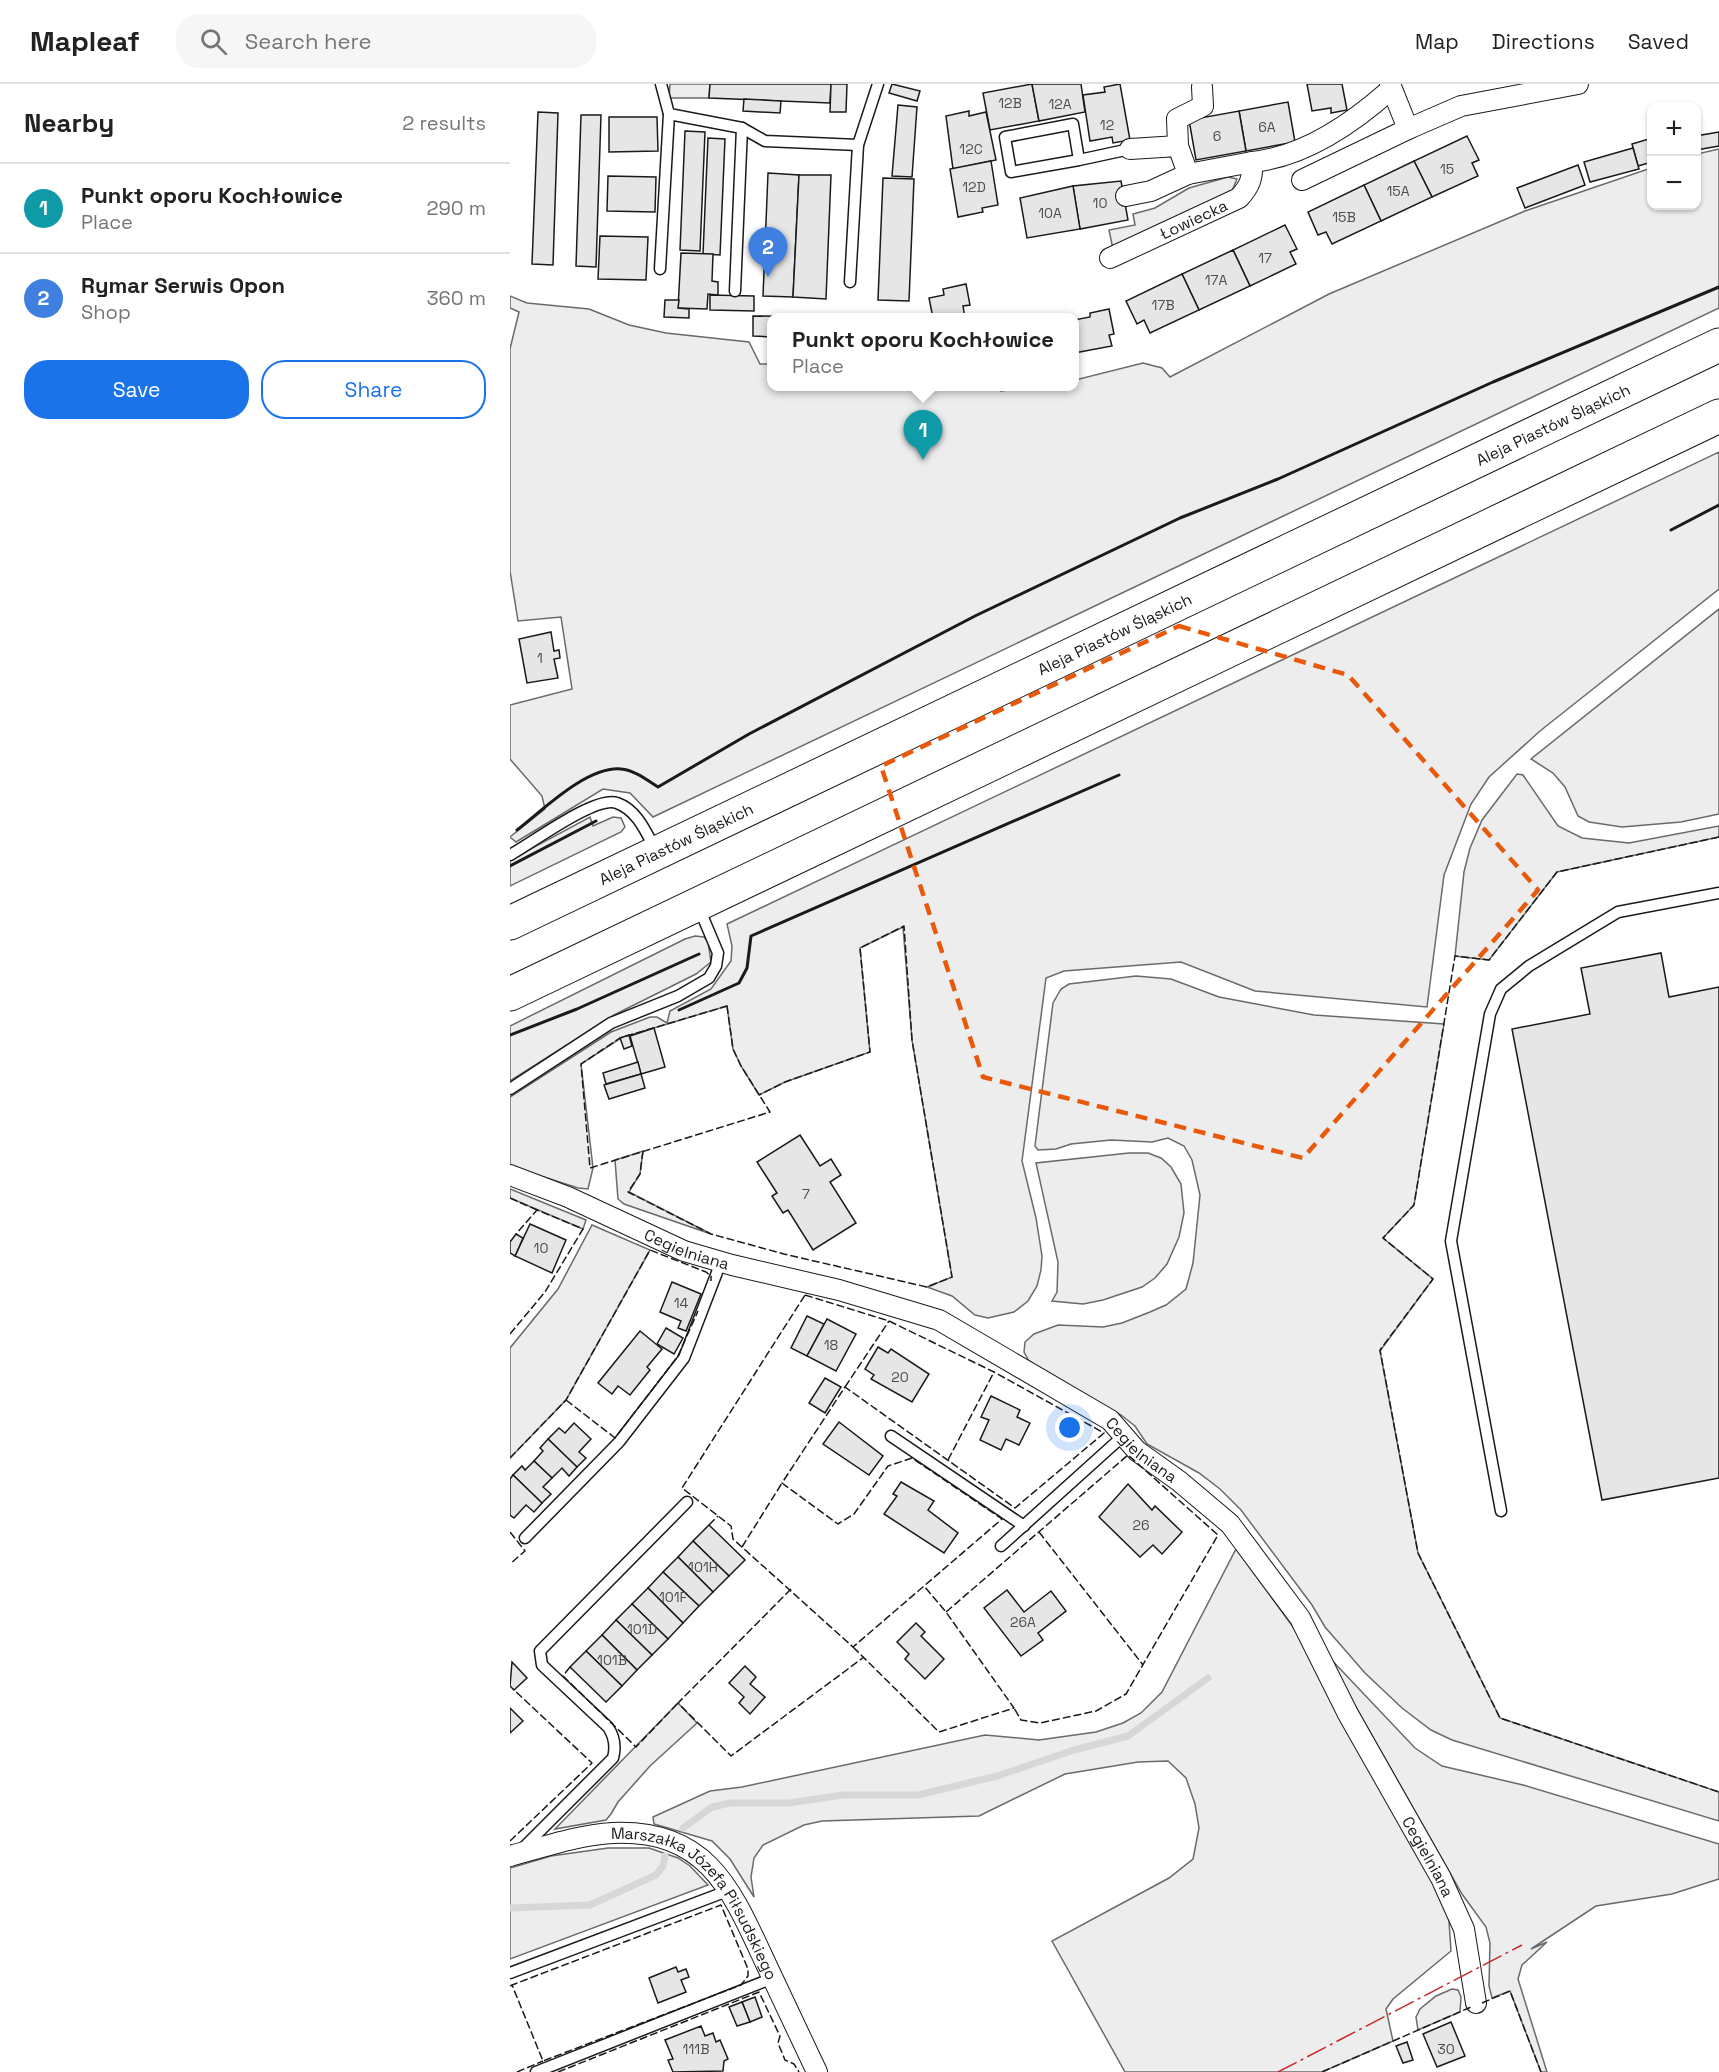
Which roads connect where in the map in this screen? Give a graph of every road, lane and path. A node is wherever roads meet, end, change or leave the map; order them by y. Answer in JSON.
{"nodes":[{"id":1,"x":661,"y":84,"type":"edge"},
{"id":2,"x":878,"y":84,"type":"edge"},
{"id":3,"x":1578,"y":84,"type":"edge"},
{"id":4,"x":1390,"y":86,"type":"edge"},
{"id":5,"x":1202,"y":87,"type":"dead end"},
{"id":6,"x":669,"y":114,"type":"junction"},
{"id":7,"x":742,"y":128,"type":"junction"},
{"id":8,"x":1407,"y":129,"type":"junction"},
{"id":9,"x":858,"y":145,"type":"junction"},
{"id":10,"x":1179,"y":146,"type":"junction"},
{"id":11,"x":1130,"y":149,"type":"joint"},
{"id":12,"x":1079,"y":160,"type":"junction"},
{"id":13,"x":1252,"y":162,"type":"junction"},
{"id":14,"x":1188,"y":174,"type":"junction"},
{"id":15,"x":1302,"y":180,"type":"dead end"},
{"id":16,"x":1126,"y":196,"type":"dead end"},
{"id":17,"x":1110,"y":258,"type":"dead end"},
{"id":18,"x":660,"y":269,"type":"dead end"},
{"id":19,"x":850,"y":282,"type":"dead end"},
{"id":20,"x":735,"y":291,"type":"dead end"},
{"id":21,"x":1719,"y":345,"type":"edge"},
{"id":22,"x":1719,"y":416,"type":"edge"},
{"id":23,"x":657,"y":853,"type":"junction"},
{"id":24,"x":510,"y":855,"type":"edge"},
{"id":25,"x":1719,"y":893,"type":"edge"},
{"id":26,"x":697,"y":905,"type":"junction"},
{"id":27,"x":510,"y":923,"type":"edge"},
{"id":28,"x":510,"y":994,"type":"edge"},
{"id":29,"x":510,"y":1089,"type":"edge"},
{"id":30,"x":510,"y":1175,"type":"edge"},
{"id":31,"x":721,"y":1262,"type":"junction"},
{"id":32,"x":891,"y":1436,"type":"dead end"},
{"id":33,"x":1123,"y":1436,"type":"junction"},
{"id":34,"x":687,"y":1502,"type":"dead end"},
{"id":35,"x":1501,"y":1511,"type":"dead end"},
{"id":36,"x":1024,"y":1526,"type":"junction"},
{"id":37,"x":525,"y":1538,"type":"dead end"},
{"id":38,"x":1001,"y":1546,"type":"dead end"},
{"id":39,"x":513,"y":1855,"type":"edge"},
{"id":40,"x":730,"y":1890,"type":"junction"},
{"id":41,"x":510,"y":1973,"type":"edge"},
{"id":42,"x":773,"y":1978,"type":"junction"},
{"id":43,"x":1476,"y":2003,"type":"dead end"},
{"id":44,"x":536,"y":2072,"type":"edge"},
{"id":45,"x":817,"y":2072,"type":"edge"}],
"edges":[{"from":1,"to":6,"type":"lane"},
{"from":2,"to":9,"type":"lane"},
{"from":3,"to":8,"type":"street"},
{"from":4,"to":8,"type":"street"},
{"from":4,"to":13,"type":"street"},
{"from":5,"to":10,"type":"street"},
{"from":6,"to":7,"type":"lane"},
{"from":6,"to":18,"type":"lane"},
{"from":7,"to":9,"type":"lane"},
{"from":7,"to":20,"type":"lane"},
{"from":8,"to":15,"type":"street"},
{"from":9,"to":19,"type":"lane"},
{"from":10,"to":11,"type":"street"},
{"from":10,"to":14,"type":"street"},
{"from":11,"to":12,"type":"lane"},
{"from":12,"to":12,"type":"lane"},
{"from":13,"to":14,"type":"street"},
{"from":13,"to":17,"type":"street","name":"Łowiecka"},
{"from":14,"to":16,"type":"street"},
{"from":21,"to":23,"type":"highway","name":"Aleja Piastów Śląskich"},
{"from":22,"to":26,"type":"highway"},
{"from":23,"to":24,"type":"lane"},
{"from":23,"to":27,"type":"highway","name":"Aleja Piastów Śląskich"},
{"from":25,"to":35,"type":"lane"},
{"from":26,"to":28,"type":"highway"},
{"from":26,"to":29,"type":"lane"},
{"from":30,"to":31,"type":"street","name":"Cegielniana"},
{"from":31,"to":33,"type":"street","name":"Cegielniana"},
{"from":31,"to":37,"type":"lane"},
{"from":32,"to":36,"type":"lane"},
{"from":33,"to":36,"type":"lane"},
{"from":33,"to":43,"type":"street","name":"Cegielniana"},
{"from":34,"to":39,"type":"lane"},
{"from":36,"to":38,"type":"lane"},
{"from":39,"to":40,"type":"street","name":"Marszałka Józefa Piłsudskiego"},
{"from":40,"to":41,"type":"lane"},
{"from":40,"to":42,"type":"street","name":"Marszałka Józefa Piłsudskiego"},
{"from":42,"to":44,"type":"lane"},
{"from":42,"to":45,"type":"street","name":"Marszałka Józefa Piłsudskiego"}]}
